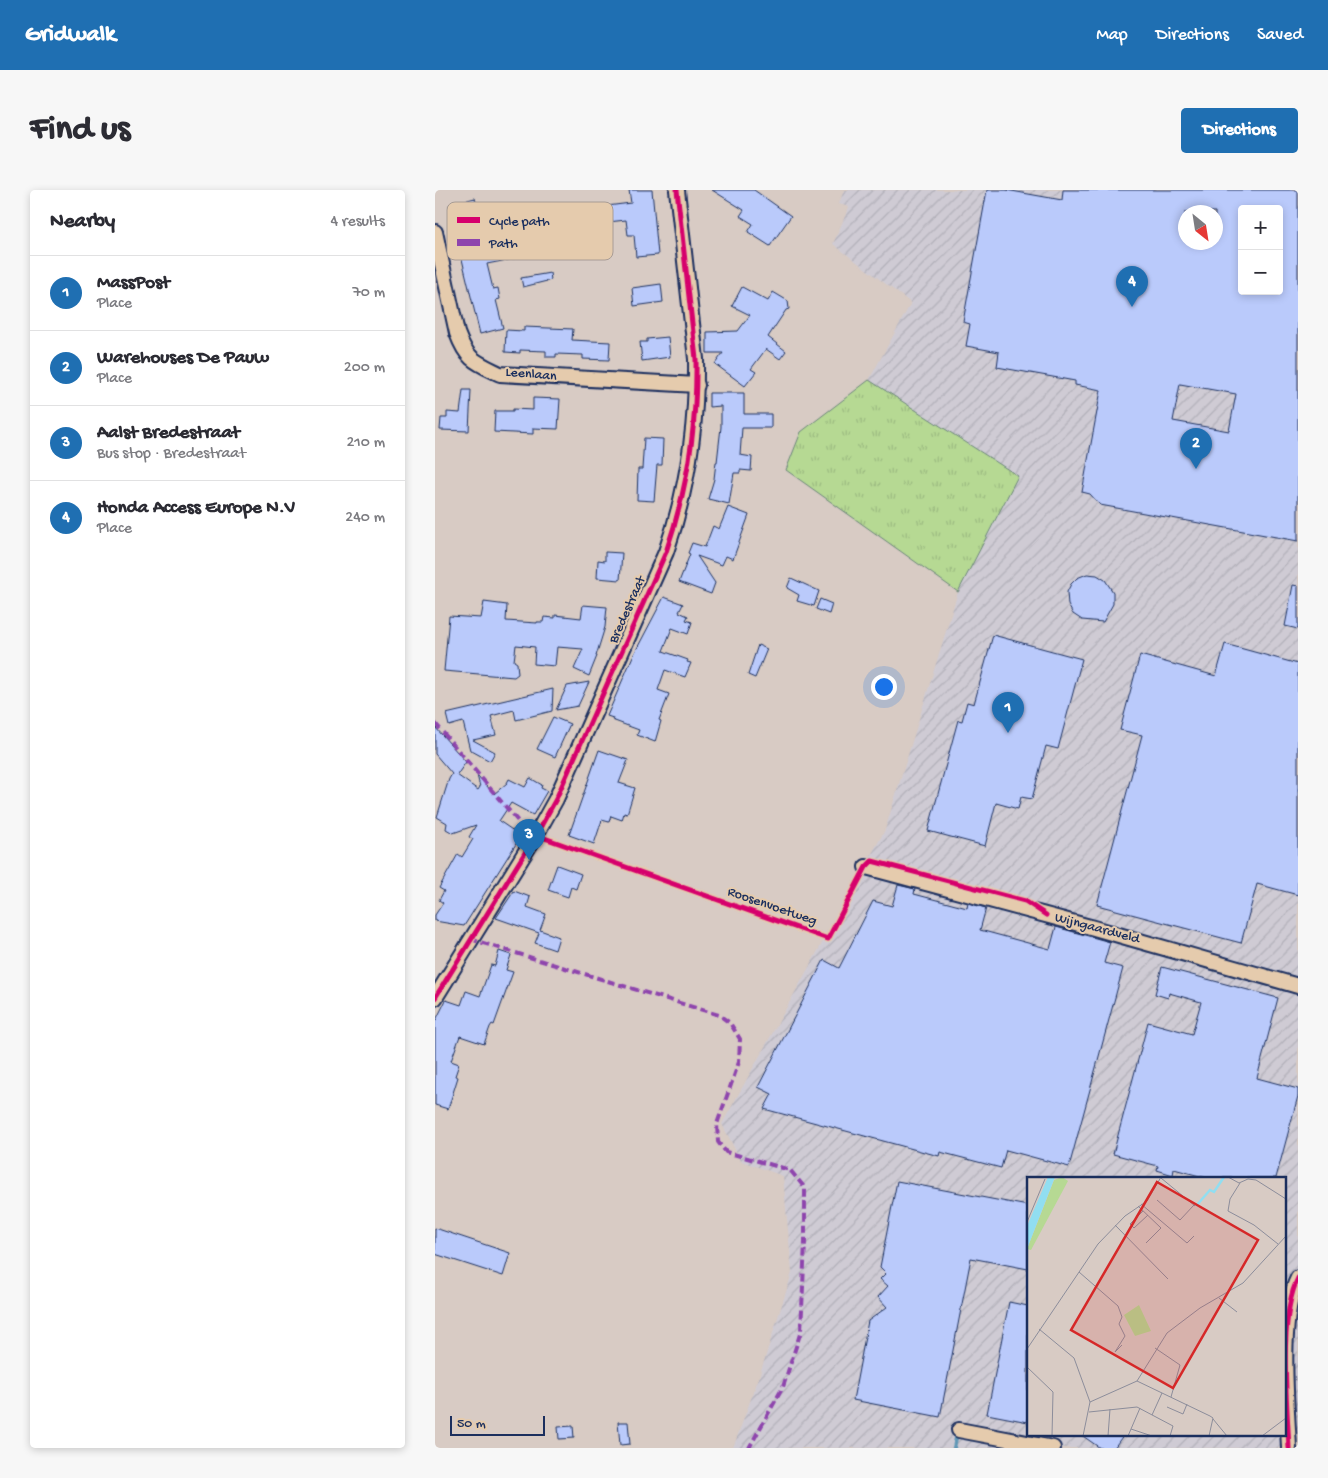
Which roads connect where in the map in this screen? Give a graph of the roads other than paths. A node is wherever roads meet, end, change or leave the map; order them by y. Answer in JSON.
{"nodes":[{"id":1,"x":677,"y":190,"type":"edge"},
{"id":2,"x":435,"y":232,"type":"edge"},
{"id":3,"x":697,"y":385,"type":"junction"},
{"id":4,"x":866,"y":867,"type":"dead end"},
{"id":5,"x":1298,"y":986,"type":"edge"},
{"id":6,"x":435,"y":998,"type":"edge"},
{"id":7,"x":1298,"y":1278,"type":"edge"},
{"id":8,"x":959,"y":1430,"type":"dead end"},
{"id":9,"x":1053,"y":1448,"type":"edge"},
{"id":10,"x":1289,"y":1448,"type":"edge"}],
"edges":[{"from":1,"to":3,"type":"street","name":"Bredestraat"},
{"from":2,"to":3,"type":"street","name":"Leenlaan"},
{"from":3,"to":6,"type":"street","name":"Bredestraat"},
{"from":4,"to":5,"type":"street","name":"Wijngaardveld"},
{"from":7,"to":10,"type":"street"},
{"from":8,"to":9,"type":"street"}]}
